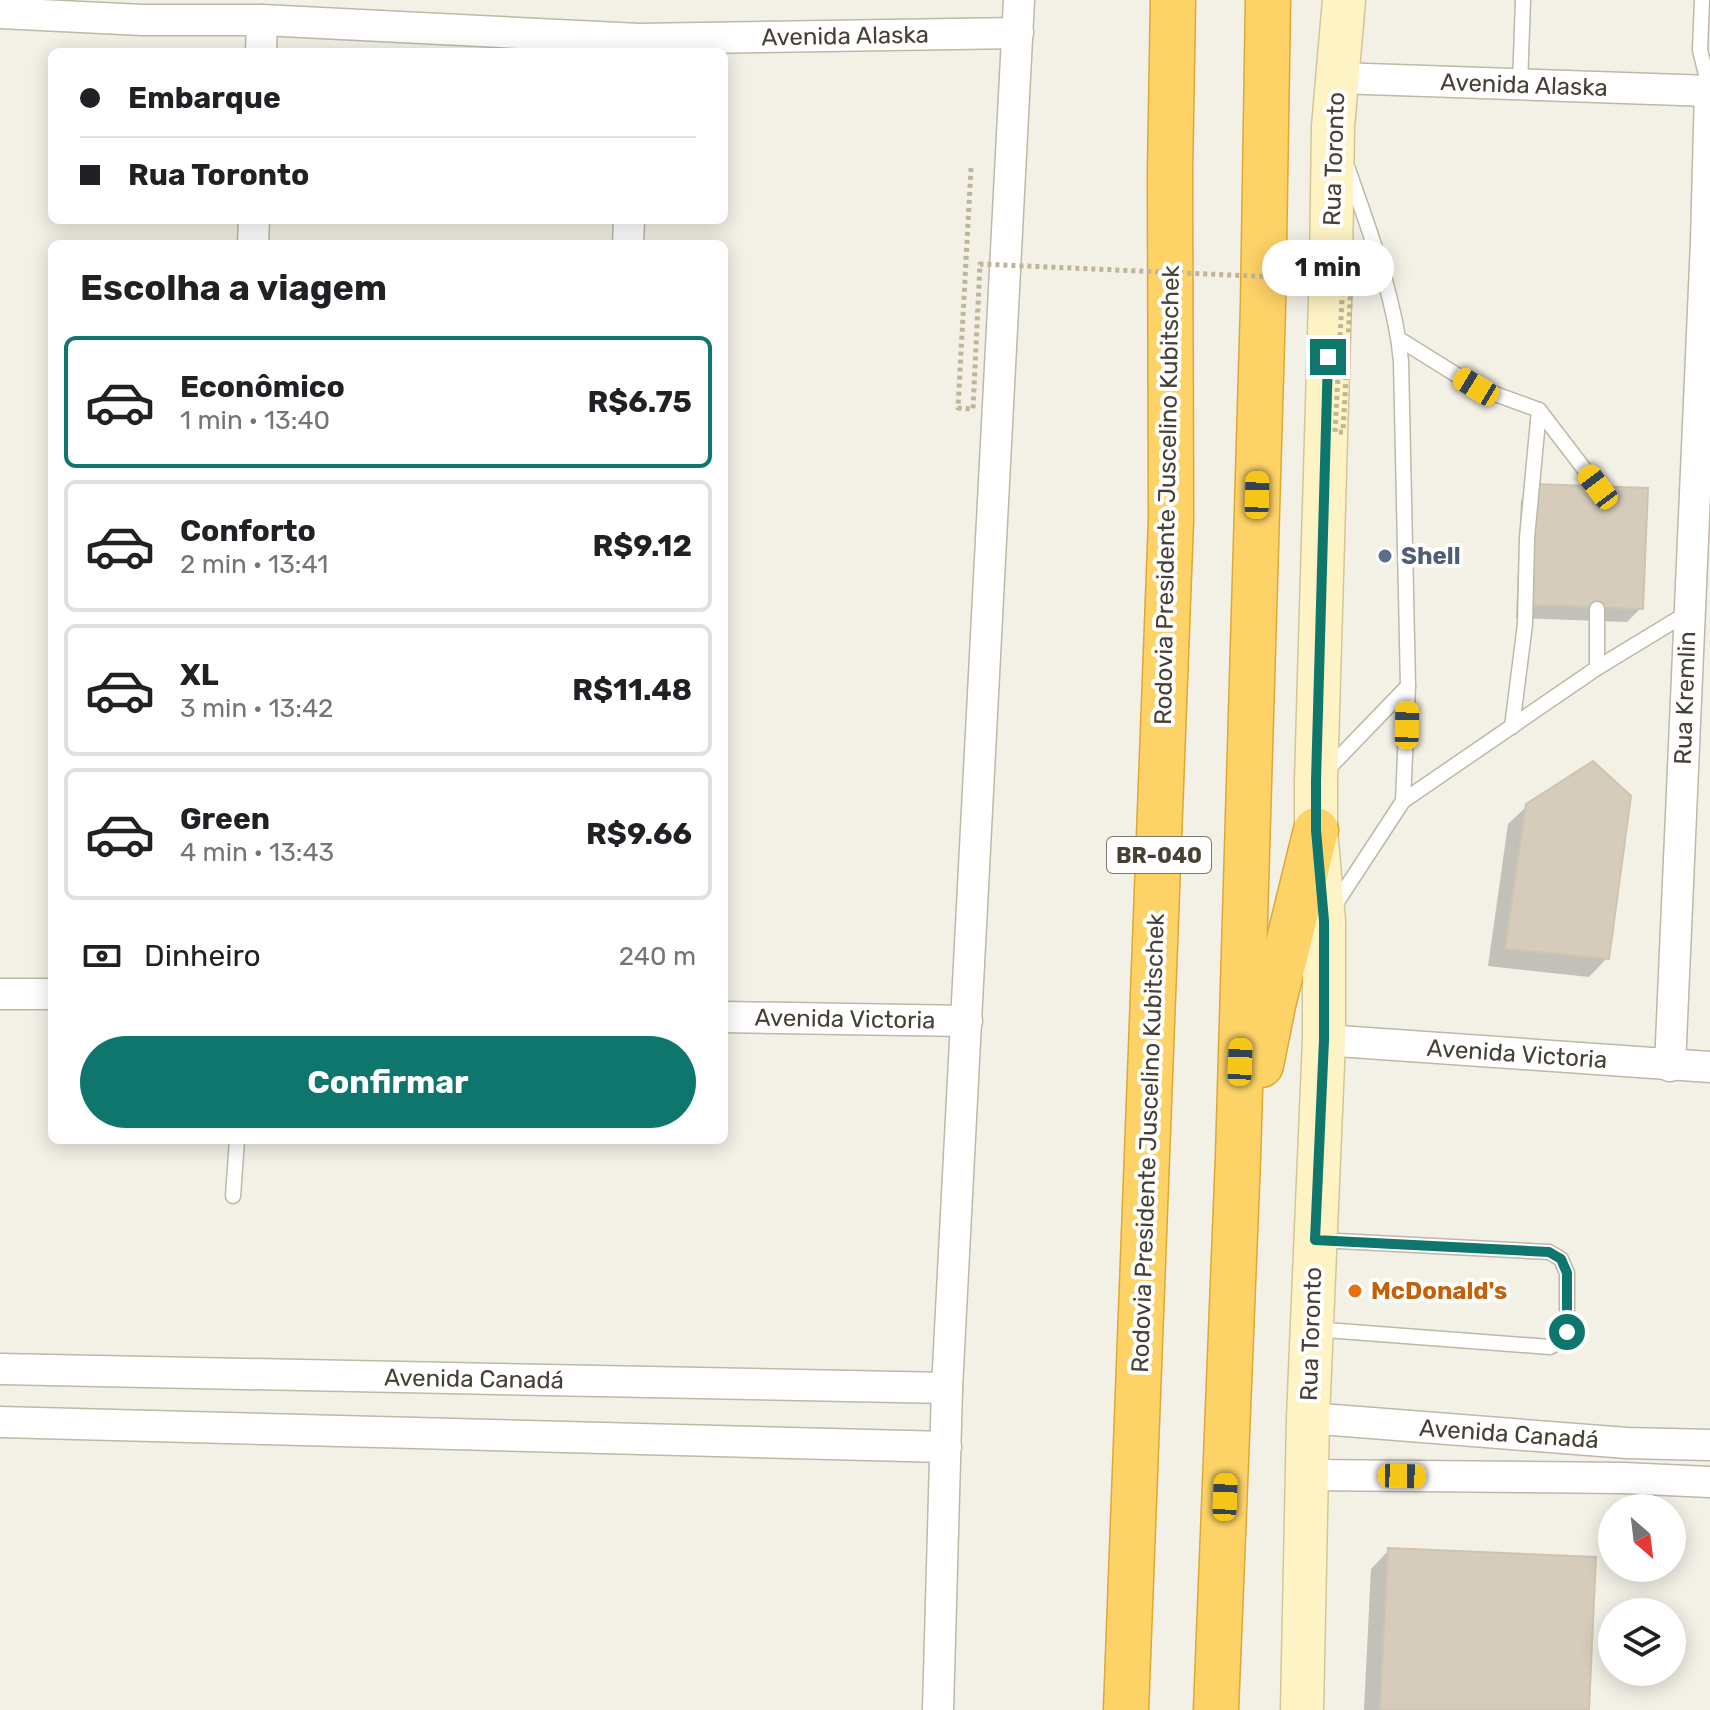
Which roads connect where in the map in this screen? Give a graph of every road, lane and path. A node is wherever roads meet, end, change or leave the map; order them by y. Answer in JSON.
{"nodes":[{"id":1,"x":1019,"y":0,"type":"edge"},
{"id":2,"x":1173,"y":0,"type":"edge"},
{"id":3,"x":1268,"y":0,"type":"edge"},
{"id":4,"x":1344,"y":0,"type":"edge"},
{"id":5,"x":1523,"y":0,"type":"edge"},
{"id":6,"x":1702,"y":0,"type":"edge"},
{"id":7,"x":0,"y":13,"type":"edge"},
{"id":8,"x":262,"y":20,"type":"junction"},
{"id":9,"x":1018,"y":33,"type":"junction"},
{"id":10,"x":639,"y":45,"type":"edge"},
{"id":11,"x":261,"y":48,"type":"edge"},
{"id":12,"x":1338,"y":78,"type":"junction"},
{"id":13,"x":1520,"y":85,"type":"junction"},
{"id":14,"x":1710,"y":91,"type":"edge"},
{"id":15,"x":1333,"y":127,"type":"junction"},
{"id":16,"x":971,"y":168,"type":"dead end"},
{"id":17,"x":1352,"y":267,"type":"dead end"},
{"id":18,"x":1399,"y":339,"type":"junction"},
{"id":19,"x":1539,"y":410,"type":"junction"},
{"id":20,"x":1598,"y":487,"type":"dead end"},
{"id":21,"x":1597,"y":609,"type":"dead end"},
{"id":22,"x":1689,"y":612,"type":"junction"},
{"id":23,"x":1597,"y":668,"type":"junction"},
{"id":24,"x":1408,"y":686,"type":"junction"},
{"id":25,"x":1512,"y":727,"type":"junction"},
{"id":26,"x":1316,"y":781,"type":"junction"},
{"id":27,"x":1403,"y":801,"type":"junction"},
{"id":28,"x":1316,"y":830,"type":"junction"},
{"id":29,"x":1324,"y":921,"type":"junction"},
{"id":30,"x":0,"y":994,"type":"edge"},
{"id":31,"x":48,"y":994,"type":"edge"},
{"id":32,"x":728,"y":1017,"type":"edge"},
{"id":33,"x":967,"y":1021,"type":"junction"},
{"id":34,"x":1324,"y":1040,"type":"junction"},
{"id":35,"x":1670,"y":1066,"type":"junction"},
{"id":36,"x":1710,"y":1067,"type":"edge"},
{"id":37,"x":237,"y":1144,"type":"edge"},
{"id":38,"x":1238,"y":1157,"type":"junction"},
{"id":39,"x":233,"y":1196,"type":"dead end"},
{"id":40,"x":1315,"y":1240,"type":"junction"},
{"id":41,"x":1311,"y":1328,"type":"junction"},
{"id":42,"x":0,"y":1369,"type":"edge"},
{"id":43,"x":947,"y":1388,"type":"junction"},
{"id":44,"x":1308,"y":1418,"type":"junction"},
{"id":45,"x":0,"y":1422,"type":"edge"},
{"id":46,"x":1710,"y":1445,"type":"edge"},
{"id":47,"x":946,"y":1447,"type":"junction"},
{"id":48,"x":1308,"y":1475,"type":"junction"},
{"id":49,"x":1710,"y":1482,"type":"edge"},
{"id":50,"x":938,"y":1710,"type":"edge"},
{"id":51,"x":1126,"y":1710,"type":"edge"},
{"id":52,"x":1216,"y":1710,"type":"edge"},
{"id":53,"x":1302,"y":1710,"type":"edge"}],
"edges":[{"from":1,"to":9,"type":"street"},
{"from":2,"to":51,"type":"highway","name":"Rodovia Presidente Juscelino Kubitschek","number":"BR-040"},
{"from":3,"to":38,"type":"highway","number":"BR-040"},
{"from":4,"to":12,"type":"main road","name":"Rua Toronto"},
{"from":5,"to":13,"type":"lane"},
{"from":6,"to":14,"type":"lane"},
{"from":7,"to":8,"type":"street","name":"Avenida Alaska"},
{"from":8,"to":10,"type":"street","name":"Avenida Alaska"},
{"from":8,"to":11,"type":"street"},
{"from":9,"to":10,"type":"street","name":"Avenida Alaska"},
{"from":9,"to":33,"type":"street"},
{"from":12,"to":13,"type":"street","name":"Avenida Alaska"},
{"from":12,"to":15,"type":"main road","name":"Rua Toronto"},
{"from":13,"to":14,"type":"street","name":"Avenida Alaska"},
{"from":14,"to":22,"type":"street","name":"Rua Kremlin"},
{"from":15,"to":18,"type":"lane"},
{"from":15,"to":26,"type":"main road","name":"Rua Toronto"},
{"from":16,"to":17,"type":"path","bridge":true},
{"from":18,"to":19,"type":"lane"},
{"from":18,"to":24,"type":"lane"},
{"from":19,"to":20,"type":"lane"},
{"from":19,"to":25,"type":"lane"},
{"from":21,"to":23,"type":"lane"},
{"from":22,"to":23,"type":"lane"},
{"from":22,"to":35,"type":"street","name":"Rua Kremlin"},
{"from":23,"to":25,"type":"lane"},
{"from":24,"to":26,"type":"lane"},
{"from":24,"to":27,"type":"lane"},
{"from":25,"to":27,"type":"lane"},
{"from":26,"to":28,"type":"main road","name":"Rua Toronto"},
{"from":27,"to":29,"type":"lane"},
{"from":28,"to":29,"type":"main road","name":"Rua Toronto"},
{"from":28,"to":38,"type":"highway"},
{"from":29,"to":34,"type":"main road","name":"Rua Toronto"},
{"from":30,"to":31,"type":"street"},
{"from":32,"to":33,"type":"street","name":"Avenida Victoria"},
{"from":33,"to":43,"type":"street"},
{"from":34,"to":35,"type":"street","name":"Avenida Victoria"},
{"from":34,"to":40,"type":"main road","name":"Rua Toronto"},
{"from":35,"to":36,"type":"street","name":"Avenida Victoria"},
{"from":37,"to":39,"type":"lane"},
{"from":38,"to":52,"type":"highway","number":"BR-040"},
{"from":40,"to":41,"type":"main road","name":"Rua Toronto"},
{"from":40,"to":41,"type":"lane"},
{"from":41,"to":44,"type":"main road","name":"Rua Toronto"},
{"from":42,"to":43,"type":"street","name":"Avenida Canadá"},
{"from":43,"to":47,"type":"street"},
{"from":44,"to":46,"type":"street","name":"Avenida Canadá"},
{"from":44,"to":48,"type":"main road","name":"Rua Toronto"},
{"from":45,"to":47,"type":"street"},
{"from":47,"to":50,"type":"street"},
{"from":48,"to":49,"type":"street","name":"Avenida Canadá"},
{"from":48,"to":53,"type":"main road","name":"Rua Toronto"}]}
